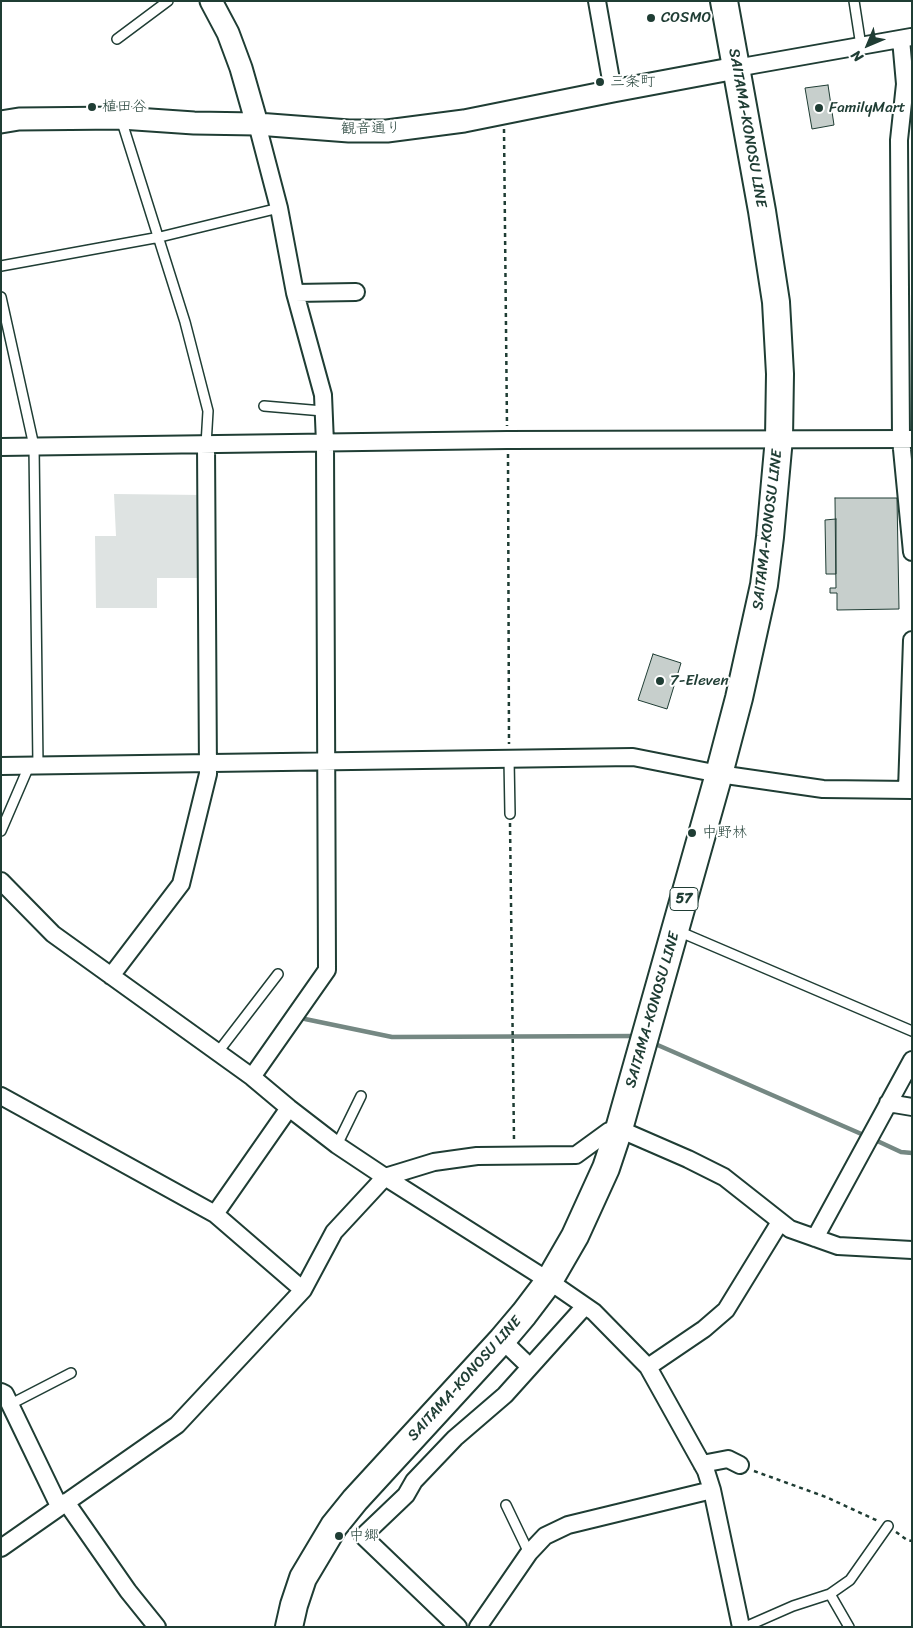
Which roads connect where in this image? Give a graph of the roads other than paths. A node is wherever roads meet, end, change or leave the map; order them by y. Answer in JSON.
{"nodes":[{"id":1,"x":168,"y":1,"type":"edge"},
{"id":2,"x":211,"y":1,"type":"edge"},
{"id":3,"x":597,"y":1,"type":"edge"},
{"id":4,"x":724,"y":1,"type":"edge"},
{"id":5,"x":854,"y":1,"type":"edge"},
{"id":6,"x":117,"y":38,"type":"dead end"},
{"id":7,"x":906,"y":38,"type":"edge"},
{"id":8,"x":861,"y":46,"type":"junction"},
{"id":9,"x":736,"y":68,"type":"junction"},
{"id":10,"x":613,"y":91,"type":"junction"},
{"id":11,"x":121,"y":118,"type":"junction"},
{"id":12,"x":1,"y":122,"type":"edge"},
{"id":13,"x":257,"y":124,"type":"junction"},
{"id":14,"x":279,"y":208,"type":"junction"},
{"id":15,"x":160,"y":238,"type":"junction"},
{"id":16,"x":1,"y":266,"type":"edge"},
{"id":17,"x":356,"y":292,"type":"dead end"},
{"id":18,"x":295,"y":293,"type":"junction"},
{"id":19,"x":1,"y":297,"type":"edge"},
{"id":20,"x":264,"y":406,"type":"dead end"},
{"id":21,"x":323,"y":410,"type":"junction"},
{"id":22,"x":779,"y":438,"type":"junction"},
{"id":23,"x":906,"y":439,"type":"edge"},
{"id":24,"x":325,"y":443,"type":"junction"},
{"id":25,"x":206,"y":445,"type":"junction"},
{"id":26,"x":34,"y":446,"type":"junction"},
{"id":27,"x":1,"y":447,"type":"edge"},
{"id":28,"x":911,"y":532,"type":"edge"},
{"id":29,"x":912,"y":552,"type":"edge"},
{"id":30,"x":912,"y":640,"type":"edge"},
{"id":31,"x":509,"y":759,"type":"junction"},
{"id":32,"x":326,"y":762,"type":"junction"},
{"id":33,"x":208,"y":763,"type":"junction"},
{"id":34,"x":1,"y":766,"type":"edge"},
{"id":35,"x":34,"y":766,"type":"junction"},
{"id":36,"x":719,"y":774,"type":"junction"},
{"id":37,"x":909,"y":790,"type":"edge"},
{"id":38,"x":510,"y":814,"type":"road end"},
{"id":39,"x":1,"y":831,"type":"edge"},
{"id":40,"x":1,"y":881,"type":"edge"},
{"id":41,"x":675,"y":930,"type":"junction"},
{"id":42,"x":278,"y":974,"type":"dead end"},
{"id":43,"x":111,"y":976,"type":"junction"},
{"id":44,"x":912,"y":1031,"type":"edge"},
{"id":45,"x":218,"y":1052,"type":"junction"},
{"id":46,"x":912,"y":1060,"type":"edge"},
{"id":47,"x":252,"y":1077,"type":"junction"},
{"id":48,"x":1,"y":1096,"type":"edge"},
{"id":49,"x":360,"y":1096,"type":"dead end"},
{"id":50,"x":888,"y":1102,"type":"junction"},
{"id":51,"x":912,"y":1107,"type":"edge"},
{"id":52,"x":289,"y":1108,"type":"junction"},
{"id":53,"x":619,"y":1129,"type":"junction"},
{"id":54,"x":337,"y":1145,"type":"junction"},
{"id":55,"x":385,"y":1177,"type":"junction"},
{"id":56,"x":215,"y":1214,"type":"junction"},
{"id":57,"x":780,"y":1222,"type":"junction"},
{"id":58,"x":815,"y":1238,"type":"junction"},
{"id":59,"x":912,"y":1250,"type":"edge"},
{"id":60,"x":548,"y":1281,"type":"junction"},
{"id":61,"x":303,"y":1290,"type":"junction"},
{"id":62,"x":585,"y":1306,"type":"junction"},
{"id":63,"x":502,"y":1340,"type":"junction"},
{"id":64,"x":530,"y":1367,"type":"junction"},
{"id":65,"x":648,"y":1367,"type":"junction"},
{"id":66,"x":71,"y":1374,"type":"dead end"},
{"id":67,"x":5,"y":1398,"type":"edge"},
{"id":68,"x":9,"y":1422,"type":"edge"},
{"id":69,"x":702,"y":1464,"type":"junction"},
{"id":70,"x":740,"y":1465,"type":"road end"},
{"id":71,"x":712,"y":1490,"type":"junction"},
{"id":72,"x":62,"y":1504,"type":"junction"},
{"id":73,"x":506,"y":1505,"type":"dead end"},
{"id":74,"x":888,"y":1526,"type":"road end"},
{"id":75,"x":1,"y":1548,"type":"edge"},
{"id":76,"x":529,"y":1553,"type":"junction"},
{"id":77,"x":830,"y":1594,"type":"junction"},
{"id":78,"x":157,"y":1627,"type":"edge"},
{"id":79,"x":289,"y":1627,"type":"edge"},
{"id":80,"x":458,"y":1627,"type":"edge"},
{"id":81,"x":478,"y":1627,"type":"edge"},
{"id":82,"x":743,"y":1627,"type":"edge"},
{"id":83,"x":849,"y":1627,"type":"edge"}],
"edges":[{"from":1,"to":6,"type":"lane"},
{"from":2,"to":13,"type":"street"},
{"from":3,"to":10,"type":"street"},
{"from":4,"to":9,"type":"main road","name":"SAITAMA-KONOSU LINE","number":"57"},
{"from":5,"to":8,"type":"lane"},
{"from":7,"to":8,"type":"street"},
{"from":7,"to":23,"type":"street"},
{"from":8,"to":9,"type":"street"},
{"from":9,"to":10,"type":"street","name":"観音通り"},
{"from":9,"to":22,"type":"main road","name":"SAITAMA-KONOSU LINE","number":"57"},
{"from":10,"to":13,"type":"street","name":"観音通り"},
{"from":11,"to":12,"type":"street","name":"観音通り"},
{"from":11,"to":13,"type":"street","name":"観音通り"},
{"from":11,"to":15,"type":"lane"},
{"from":13,"to":14,"type":"street"},
{"from":14,"to":15,"type":"lane"},
{"from":14,"to":18,"type":"street"},
{"from":15,"to":16,"type":"lane"},
{"from":15,"to":25,"type":"lane"},
{"from":17,"to":18,"type":"street"},
{"from":18,"to":21,"type":"street"},
{"from":19,"to":26,"type":"lane"},
{"from":20,"to":21,"type":"lane"},
{"from":21,"to":24,"type":"street"},
{"from":22,"to":23,"type":"street"},
{"from":22,"to":24,"type":"street"},
{"from":22,"to":36,"type":"main road","name":"SAITAMA-KONOSU LINE","number":"57"},
{"from":23,"to":28,"type":"street"},
{"from":24,"to":25,"type":"street"},
{"from":24,"to":32,"type":"street"},
{"from":25,"to":26,"type":"street"},
{"from":25,"to":33,"type":"street"},
{"from":26,"to":27,"type":"street"},
{"from":26,"to":35,"type":"lane"},
{"from":28,"to":29,"type":"street"},
{"from":30,"to":37,"type":"street"},
{"from":31,"to":32,"type":"street"},
{"from":31,"to":36,"type":"street"},
{"from":31,"to":38,"type":"lane"},
{"from":32,"to":33,"type":"street"},
{"from":32,"to":47,"type":"street"},
{"from":33,"to":35,"type":"street"},
{"from":33,"to":43,"type":"street"},
{"from":34,"to":35,"type":"street"},
{"from":35,"to":39,"type":"lane"},
{"from":36,"to":37,"type":"street"},
{"from":36,"to":41,"type":"main road","name":"SAITAMA-KONOSU LINE","number":"57"},
{"from":40,"to":43,"type":"street"},
{"from":41,"to":44,"type":"lane"},
{"from":41,"to":53,"type":"main road","name":"SAITAMA-KONOSU LINE","number":"57"},
{"from":42,"to":45,"type":"lane"},
{"from":43,"to":45,"type":"street"},
{"from":45,"to":47,"type":"street"},
{"from":46,"to":50,"type":"street"},
{"from":47,"to":52,"type":"street"},
{"from":48,"to":56,"type":"street"},
{"from":49,"to":54,"type":"lane"},
{"from":50,"to":51,"type":"street"},
{"from":50,"to":58,"type":"street"},
{"from":52,"to":54,"type":"street"},
{"from":52,"to":56,"type":"street"},
{"from":53,"to":55,"type":"street"},
{"from":53,"to":57,"type":"street"},
{"from":53,"to":60,"type":"main road","name":"SAITAMA-KONOSU LINE","number":"57"},
{"from":54,"to":55,"type":"street"},
{"from":55,"to":60,"type":"street"},
{"from":55,"to":61,"type":"street"},
{"from":56,"to":61,"type":"street"},
{"from":57,"to":58,"type":"street"},
{"from":57,"to":65,"type":"street"},
{"from":58,"to":59,"type":"street"},
{"from":60,"to":62,"type":"street"},
{"from":60,"to":63,"type":"main road","name":"SAITAMA-KONOSU LINE","number":"57"},
{"from":61,"to":72,"type":"street"},
{"from":62,"to":64,"type":"street"},
{"from":62,"to":65,"type":"street"},
{"from":63,"to":64,"type":"street"},
{"from":63,"to":79,"type":"main road","name":"SAITAMA-KONOSU LINE","number":"57"},
{"from":64,"to":80,"type":"street"},
{"from":65,"to":69,"type":"street"},
{"from":66,"to":67,"type":"lane"},
{"from":67,"to":68,"type":"street"},
{"from":68,"to":72,"type":"street"},
{"from":69,"to":70,"type":"street"},
{"from":69,"to":71,"type":"street"},
{"from":71,"to":76,"type":"street"},
{"from":71,"to":82,"type":"street"},
{"from":72,"to":75,"type":"street"},
{"from":72,"to":78,"type":"street"},
{"from":73,"to":76,"type":"lane"},
{"from":74,"to":77,"type":"lane"},
{"from":76,"to":81,"type":"street"},
{"from":77,"to":82,"type":"lane"},
{"from":77,"to":83,"type":"lane"}]}
